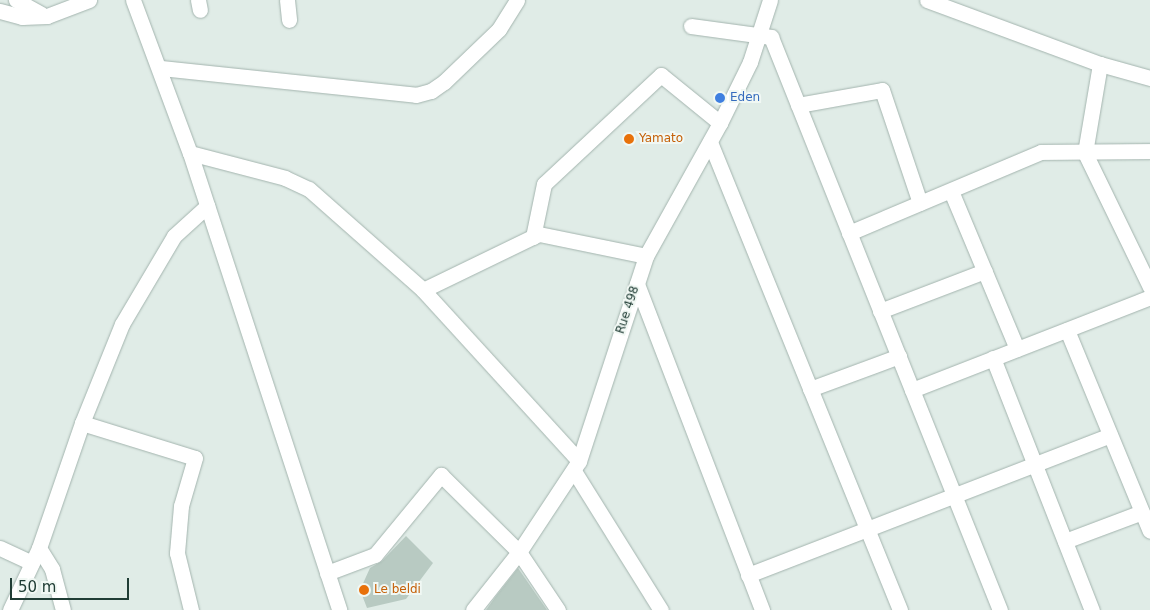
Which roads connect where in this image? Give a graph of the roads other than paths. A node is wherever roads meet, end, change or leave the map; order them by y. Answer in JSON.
{"nodes":[{"id":1,"x":16,"y":0,"type":"edge"},
{"id":2,"x":89,"y":0,"type":"edge"},
{"id":3,"x":132,"y":0,"type":"edge"},
{"id":4,"x":287,"y":0,"type":"edge"},
{"id":5,"x":517,"y":0,"type":"edge"},
{"id":6,"x":770,"y":0,"type":"edge"},
{"id":7,"x":927,"y":0,"type":"edge"},
{"id":8,"x":0,"y":11,"type":"edge"},
{"id":9,"x":47,"y":16,"type":"junction"},
{"id":10,"x":289,"y":20,"type":"dead end"},
{"id":11,"x":691,"y":26,"type":"dead end"},
{"id":12,"x":759,"y":36,"type":"junction"},
{"id":13,"x":1100,"y":64,"type":"junction"},
{"id":14,"x":161,"y":68,"type":"junction"},
{"id":15,"x":1150,"y":78,"type":"edge"},
{"id":16,"x":798,"y":105,"type":"junction"},
{"id":17,"x":720,"y":123,"type":"junction"},
{"id":18,"x":710,"y":142,"type":"junction"},
{"id":19,"x":1150,"y":151,"type":"edge"},
{"id":20,"x":190,"y":153,"type":"junction"},
{"id":21,"x":1085,"y":153,"type":"junction"},
{"id":22,"x":951,"y":191,"type":"junction"},
{"id":23,"x":920,"y":204,"type":"junction"},
{"id":24,"x":207,"y":206,"type":"junction"},
{"id":25,"x":849,"y":233,"type":"junction"},
{"id":26,"x":533,"y":237,"type":"junction"},
{"id":27,"x":646,"y":256,"type":"junction"},
{"id":28,"x":985,"y":271,"type":"junction"},
{"id":29,"x":637,"y":284,"type":"junction"},
{"id":30,"x":1150,"y":287,"type":"edge"},
{"id":31,"x":423,"y":290,"type":"junction"},
{"id":32,"x":1150,"y":297,"type":"edge"},
{"id":33,"x":880,"y":311,"type":"junction"},
{"id":34,"x":1067,"y":330,"type":"junction"},
{"id":35,"x":1018,"y":349,"type":"junction"},
{"id":36,"x":898,"y":356,"type":"junction"},
{"id":37,"x":993,"y":358,"type":"junction"},
{"id":38,"x":810,"y":389,"type":"junction"},
{"id":39,"x":912,"y":390,"type":"junction"},
{"id":40,"x":82,"y":423,"type":"junction"},
{"id":41,"x":1110,"y":435,"type":"junction"},
{"id":42,"x":1035,"y":464,"type":"junction"},
{"id":43,"x":577,"y":466,"type":"junction"},
{"id":44,"x":954,"y":495,"type":"junction"},
{"id":45,"x":1142,"y":512,"type":"junction"},
{"id":46,"x":867,"y":529,"type":"junction"},
{"id":47,"x":1150,"y":531,"type":"edge"},
{"id":48,"x":1065,"y":541,"type":"junction"},
{"id":49,"x":0,"y":548,"type":"edge"},
{"id":50,"x":39,"y":548,"type":"junction"},
{"id":51,"x":519,"y":552,"type":"junction"},
{"id":52,"x":32,"y":563,"type":"junction"},
{"id":53,"x":328,"y":573,"type":"junction"},
{"id":54,"x":748,"y":574,"type":"junction"},
{"id":55,"x":10,"y":610,"type":"edge"},
{"id":56,"x":63,"y":610,"type":"edge"},
{"id":57,"x":191,"y":610,"type":"edge"},
{"id":58,"x":339,"y":610,"type":"edge"},
{"id":59,"x":473,"y":610,"type":"edge"},
{"id":60,"x":558,"y":610,"type":"edge"},
{"id":61,"x":661,"y":610,"type":"edge"},
{"id":62,"x":762,"y":610,"type":"edge"},
{"id":63,"x":900,"y":610,"type":"edge"},
{"id":64,"x":1000,"y":610,"type":"edge"},
{"id":65,"x":1092,"y":610,"type":"edge"}],
"edges":[{"from":1,"to":9,"type":"street"},
{"from":2,"to":9,"type":"street"},
{"from":3,"to":14,"type":"street"},
{"from":4,"to":10,"type":"street"},
{"from":5,"to":14,"type":"street"},
{"from":6,"to":12,"type":"street","name":"Rue 498"},
{"from":7,"to":13,"type":"street"},
{"from":8,"to":9,"type":"street"},
{"from":11,"to":12,"type":"street"},
{"from":12,"to":16,"type":"street"},
{"from":12,"to":17,"type":"street","name":"Rue 498"},
{"from":13,"to":15,"type":"street"},
{"from":13,"to":21,"type":"street"},
{"from":14,"to":20,"type":"street"},
{"from":16,"to":23,"type":"street"},
{"from":16,"to":25,"type":"street"},
{"from":17,"to":18,"type":"street","name":"Rue 498"},
{"from":17,"to":26,"type":"street"},
{"from":18,"to":27,"type":"street","name":"Rue 498"},
{"from":18,"to":38,"type":"street"},
{"from":19,"to":21,"type":"street"},
{"from":20,"to":24,"type":"street"},
{"from":20,"to":31,"type":"street"},
{"from":21,"to":22,"type":"street"},
{"from":21,"to":30,"type":"street"},
{"from":22,"to":23,"type":"street"},
{"from":22,"to":28,"type":"street"},
{"from":23,"to":25,"type":"street"},
{"from":24,"to":40,"type":"street"},
{"from":24,"to":53,"type":"street"},
{"from":25,"to":33,"type":"street"},
{"from":26,"to":27,"type":"street"},
{"from":26,"to":31,"type":"street"},
{"from":27,"to":29,"type":"street","name":"Rue 498"},
{"from":28,"to":33,"type":"street"},
{"from":28,"to":35,"type":"street"},
{"from":29,"to":43,"type":"street","name":"Rue 498"},
{"from":29,"to":54,"type":"street"},
{"from":31,"to":43,"type":"street"},
{"from":32,"to":34,"type":"street"},
{"from":33,"to":36,"type":"street"},
{"from":34,"to":35,"type":"street"},
{"from":34,"to":41,"type":"street"},
{"from":35,"to":37,"type":"street"},
{"from":36,"to":38,"type":"street"},
{"from":36,"to":39,"type":"street"},
{"from":37,"to":39,"type":"street"},
{"from":37,"to":42,"type":"street"},
{"from":38,"to":46,"type":"street"},
{"from":39,"to":44,"type":"street"},
{"from":40,"to":50,"type":"street"},
{"from":40,"to":57,"type":"street"},
{"from":41,"to":42,"type":"street"},
{"from":41,"to":45,"type":"street"},
{"from":42,"to":44,"type":"street"},
{"from":42,"to":48,"type":"street"},
{"from":43,"to":51,"type":"street","name":"Rue 498"},
{"from":43,"to":61,"type":"street"},
{"from":44,"to":46,"type":"street"},
{"from":44,"to":64,"type":"street"},
{"from":45,"to":47,"type":"street"},
{"from":45,"to":48,"type":"street"},
{"from":46,"to":54,"type":"street"},
{"from":46,"to":63,"type":"street"},
{"from":48,"to":65,"type":"street"},
{"from":49,"to":52,"type":"street"},
{"from":50,"to":52,"type":"street"},
{"from":50,"to":56,"type":"street"},
{"from":51,"to":53,"type":"street"},
{"from":51,"to":59,"type":"street","name":"Rue 498"},
{"from":51,"to":60,"type":"street"},
{"from":52,"to":55,"type":"street"},
{"from":53,"to":58,"type":"street"},
{"from":54,"to":62,"type":"street"}]}
